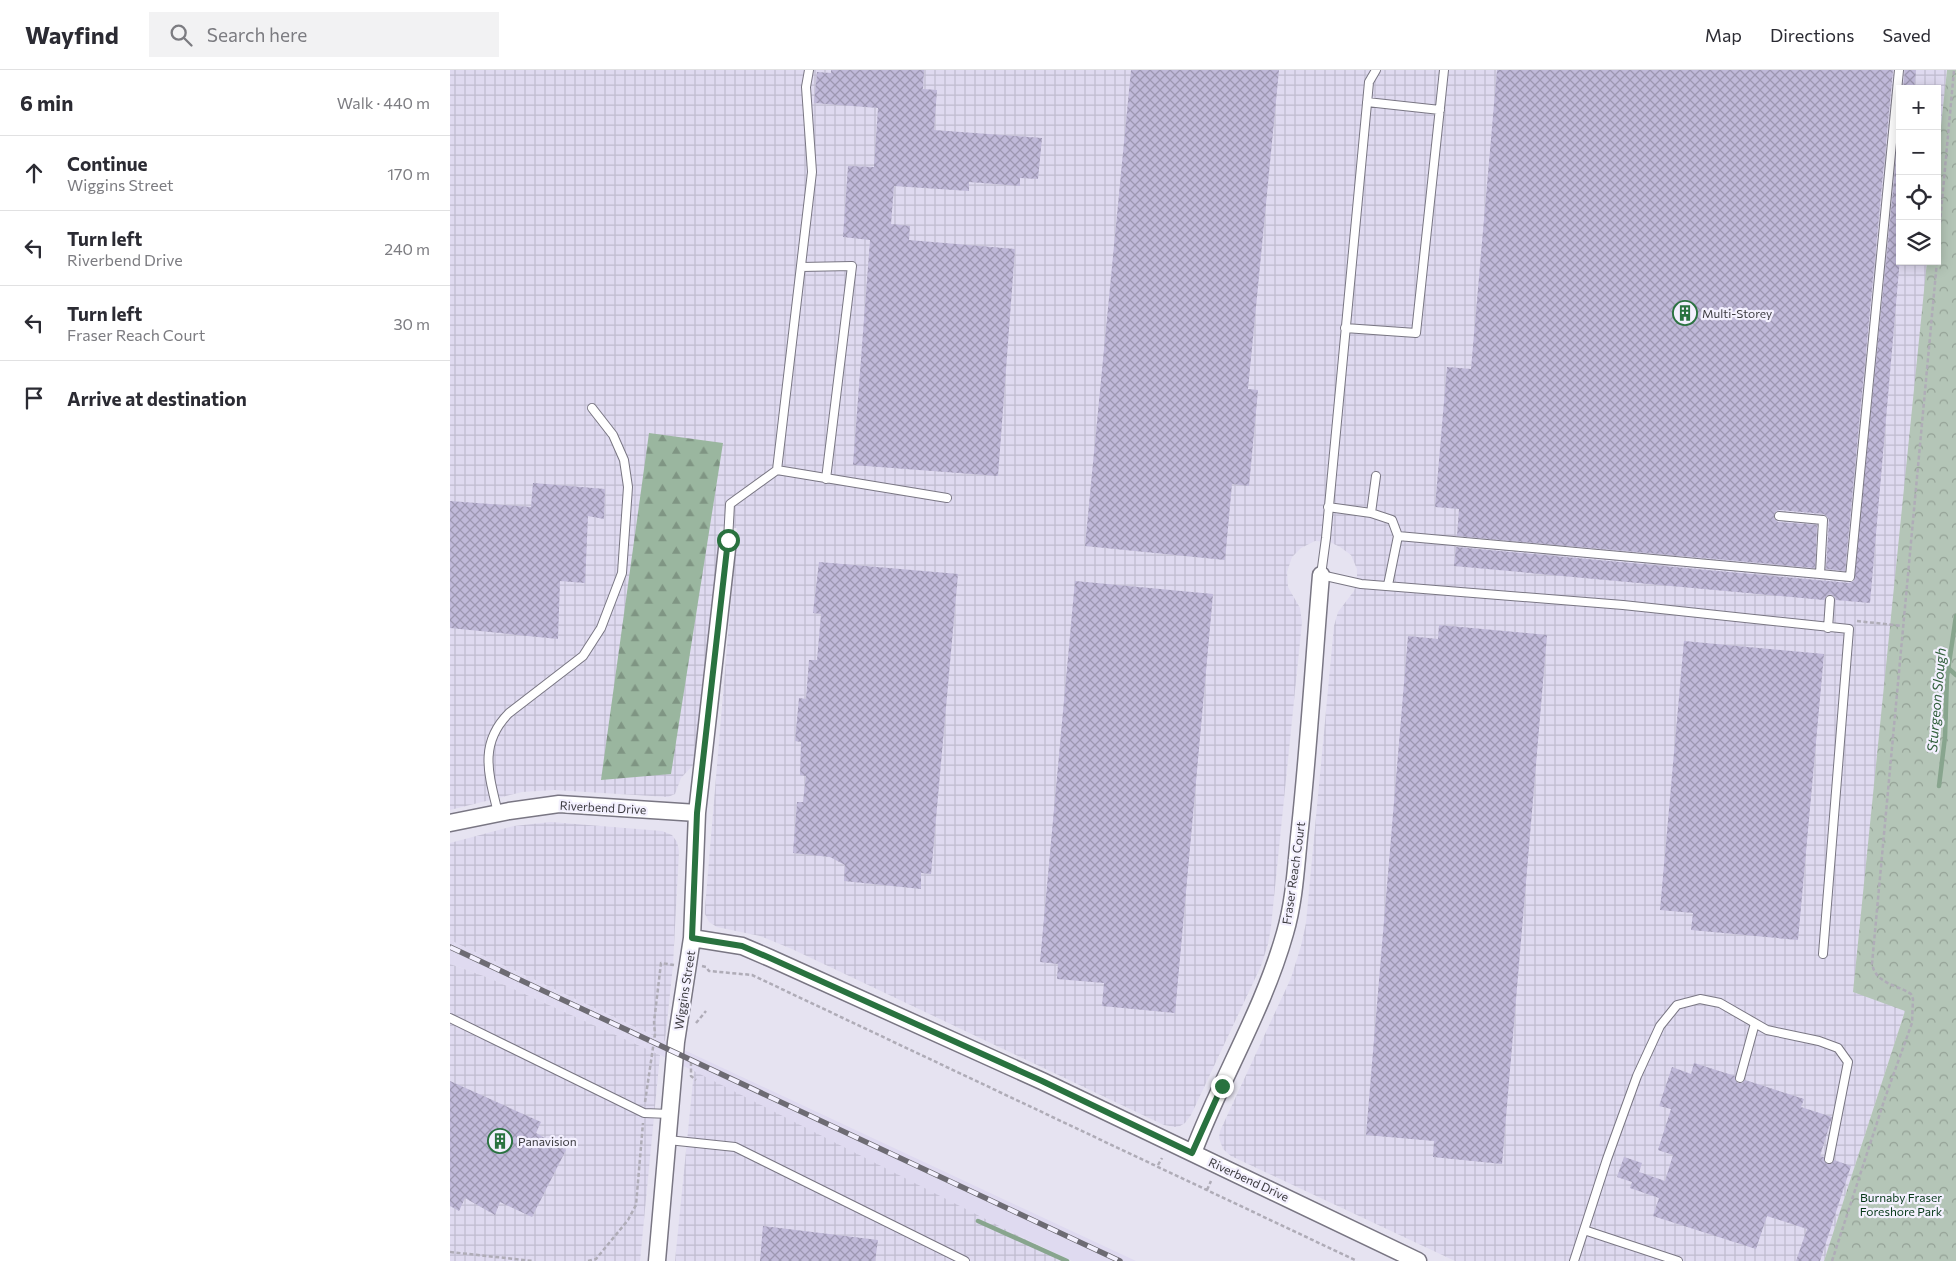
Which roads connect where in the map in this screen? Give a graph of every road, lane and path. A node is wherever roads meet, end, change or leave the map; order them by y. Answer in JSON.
{"nodes":[{"id":1,"x":809,"y":70,"type":"edge"},
{"id":2,"x":1376,"y":70,"type":"edge"},
{"id":3,"x":1444,"y":70,"type":"edge"},
{"id":4,"x":1899,"y":70,"type":"edge"},
{"id":5,"x":1954,"y":70,"type":"edge"},
{"id":6,"x":1367,"y":102,"type":"junction"},
{"id":7,"x":1440,"y":110,"type":"junction"},
{"id":8,"x":1940,"y":220,"type":"edge"},
{"id":9,"x":1937,"y":265,"type":"edge"},
{"id":10,"x":801,"y":267,"type":"junction"},
{"id":11,"x":1346,"y":328,"type":"junction"},
{"id":12,"x":592,"y":408,"type":"dead end"},
{"id":13,"x":777,"y":470,"type":"junction"},
{"id":14,"x":1376,"y":476,"type":"dead end"},
{"id":15,"x":826,"y":479,"type":"junction"},
{"id":16,"x":947,"y":498,"type":"dead end"},
{"id":17,"x":1328,"y":507,"type":"junction"},
{"id":18,"x":1371,"y":513,"type":"junction"},
{"id":19,"x":1779,"y":516,"type":"dead end"},
{"id":20,"x":1398,"y":536,"type":"junction"},
{"id":21,"x":728,"y":540,"type":"joint"},
{"id":22,"x":1820,"y":574,"type":"junction"},
{"id":23,"x":1321,"y":575,"type":"junction"},
{"id":24,"x":1388,"y":585,"type":"junction"},
{"id":25,"x":1830,"y":600,"type":"dead end"},
{"id":26,"x":1857,"y":620,"type":"dead end"},
{"id":27,"x":1903,"y":626,"type":"junction"},
{"id":28,"x":1828,"y":628,"type":"junction"},
{"id":29,"x":498,"y":813,"type":"junction"},
{"id":30,"x":697,"y":813,"type":"junction"},
{"id":31,"x":450,"y":823,"type":"edge"},
{"id":32,"x":692,"y":938,"type":"junction"},
{"id":33,"x":1823,"y":954,"type":"dead end"},
{"id":34,"x":706,"y":966,"type":"dead end"},
{"id":35,"x":706,"y":1011,"type":"dead end"},
{"id":36,"x":450,"y":1018,"type":"edge"},
{"id":37,"x":1755,"y":1023,"type":"junction"},
{"id":38,"x":692,"y":1027,"type":"dead end"},
{"id":39,"x":692,"y":1061,"type":"dead end"},
{"id":40,"x":1740,"y":1078,"type":"dead end"},
{"id":41,"x":696,"y":1080,"type":"dead end"},
{"id":42,"x":670,"y":1114,"type":"junction"},
{"id":43,"x":668,"y":1140,"type":"junction"},
{"id":44,"x":1192,"y":1153,"type":"junction"},
{"id":45,"x":1162,"y":1158,"type":"dead end"},
{"id":46,"x":1829,"y":1159,"type":"dead end"},
{"id":47,"x":1158,"y":1166,"type":"junction"},
{"id":48,"x":1211,"y":1181,"type":"dead end"},
{"id":49,"x":1207,"y":1190,"type":"junction"},
{"id":50,"x":1584,"y":1230,"type":"junction"},
{"id":51,"x":450,"y":1252,"type":"edge"},
{"id":52,"x":533,"y":1261,"type":"edge"},
{"id":53,"x":656,"y":1261,"type":"edge"},
{"id":54,"x":965,"y":1261,"type":"edge"},
{"id":55,"x":1357,"y":1261,"type":"edge"},
{"id":56,"x":1418,"y":1261,"type":"edge"},
{"id":57,"x":1574,"y":1261,"type":"edge"},
{"id":58,"x":1678,"y":1261,"type":"edge"},
{"id":59,"x":1832,"y":1261,"type":"edge"}],
"edges":[{"from":1,"to":10,"type":"lane"},
{"from":2,"to":6,"type":"lane"},
{"from":3,"to":7,"type":"lane"},
{"from":4,"to":22,"type":"lane"},
{"from":5,"to":8,"type":"path"},
{"from":6,"to":7,"type":"lane"},
{"from":6,"to":11,"type":"lane"},
{"from":7,"to":11,"type":"lane"},
{"from":9,"to":27,"type":"path"},
{"from":10,"to":13,"type":"lane"},
{"from":10,"to":15,"type":"lane"},
{"from":11,"to":17,"type":"lane"},
{"from":12,"to":29,"type":"lane"},
{"from":13,"to":15,"type":"lane"},
{"from":13,"to":21,"type":"lane"},
{"from":14,"to":18,"type":"lane"},
{"from":15,"to":16,"type":"lane"},
{"from":17,"to":18,"type":"lane"},
{"from":17,"to":23,"type":"lane"},
{"from":18,"to":20,"type":"lane"},
{"from":19,"to":22,"type":"lane"},
{"from":20,"to":22,"type":"lane"},
{"from":20,"to":24,"type":"lane"},
{"from":21,"to":30,"type":"street","name":"Wiggins Street"},
{"from":23,"to":24,"type":"lane"},
{"from":23,"to":44,"type":"street","name":"Fraser Reach Court"},
{"from":24,"to":28,"type":"lane"},
{"from":25,"to":28,"type":"lane"},
{"from":26,"to":27,"type":"path"},
{"from":27,"to":59,"type":"path"},
{"from":28,"to":33,"type":"lane"},
{"from":29,"to":30,"type":"street","name":"Riverbend Drive"},
{"from":29,"to":31,"type":"street","name":"Riverbend Drive"},
{"from":30,"to":32,"type":"street","name":"Wiggins Street"},
{"from":32,"to":42,"type":"street","name":"Wiggins Street"},
{"from":32,"to":44,"type":"street","name":"Riverbend Drive"},
{"from":34,"to":47,"type":"path"},
{"from":35,"to":38,"type":"path"},
{"from":36,"to":42,"type":"lane"},
{"from":37,"to":40,"type":"lane"},
{"from":37,"to":46,"type":"lane"},
{"from":37,"to":50,"type":"lane"},
{"from":39,"to":41,"type":"path"},
{"from":42,"to":43,"type":"street","name":"Wiggins Street"},
{"from":43,"to":53,"type":"street","name":"Wiggins Street"},
{"from":43,"to":54,"type":"lane"},
{"from":44,"to":56,"type":"street","name":"Riverbend Drive"},
{"from":45,"to":47,"type":"path"},
{"from":47,"to":49,"type":"path"},
{"from":48,"to":49,"type":"path"},
{"from":49,"to":55,"type":"path"},
{"from":50,"to":57,"type":"lane"},
{"from":50,"to":58,"type":"lane"},
{"from":51,"to":52,"type":"path"}]}
